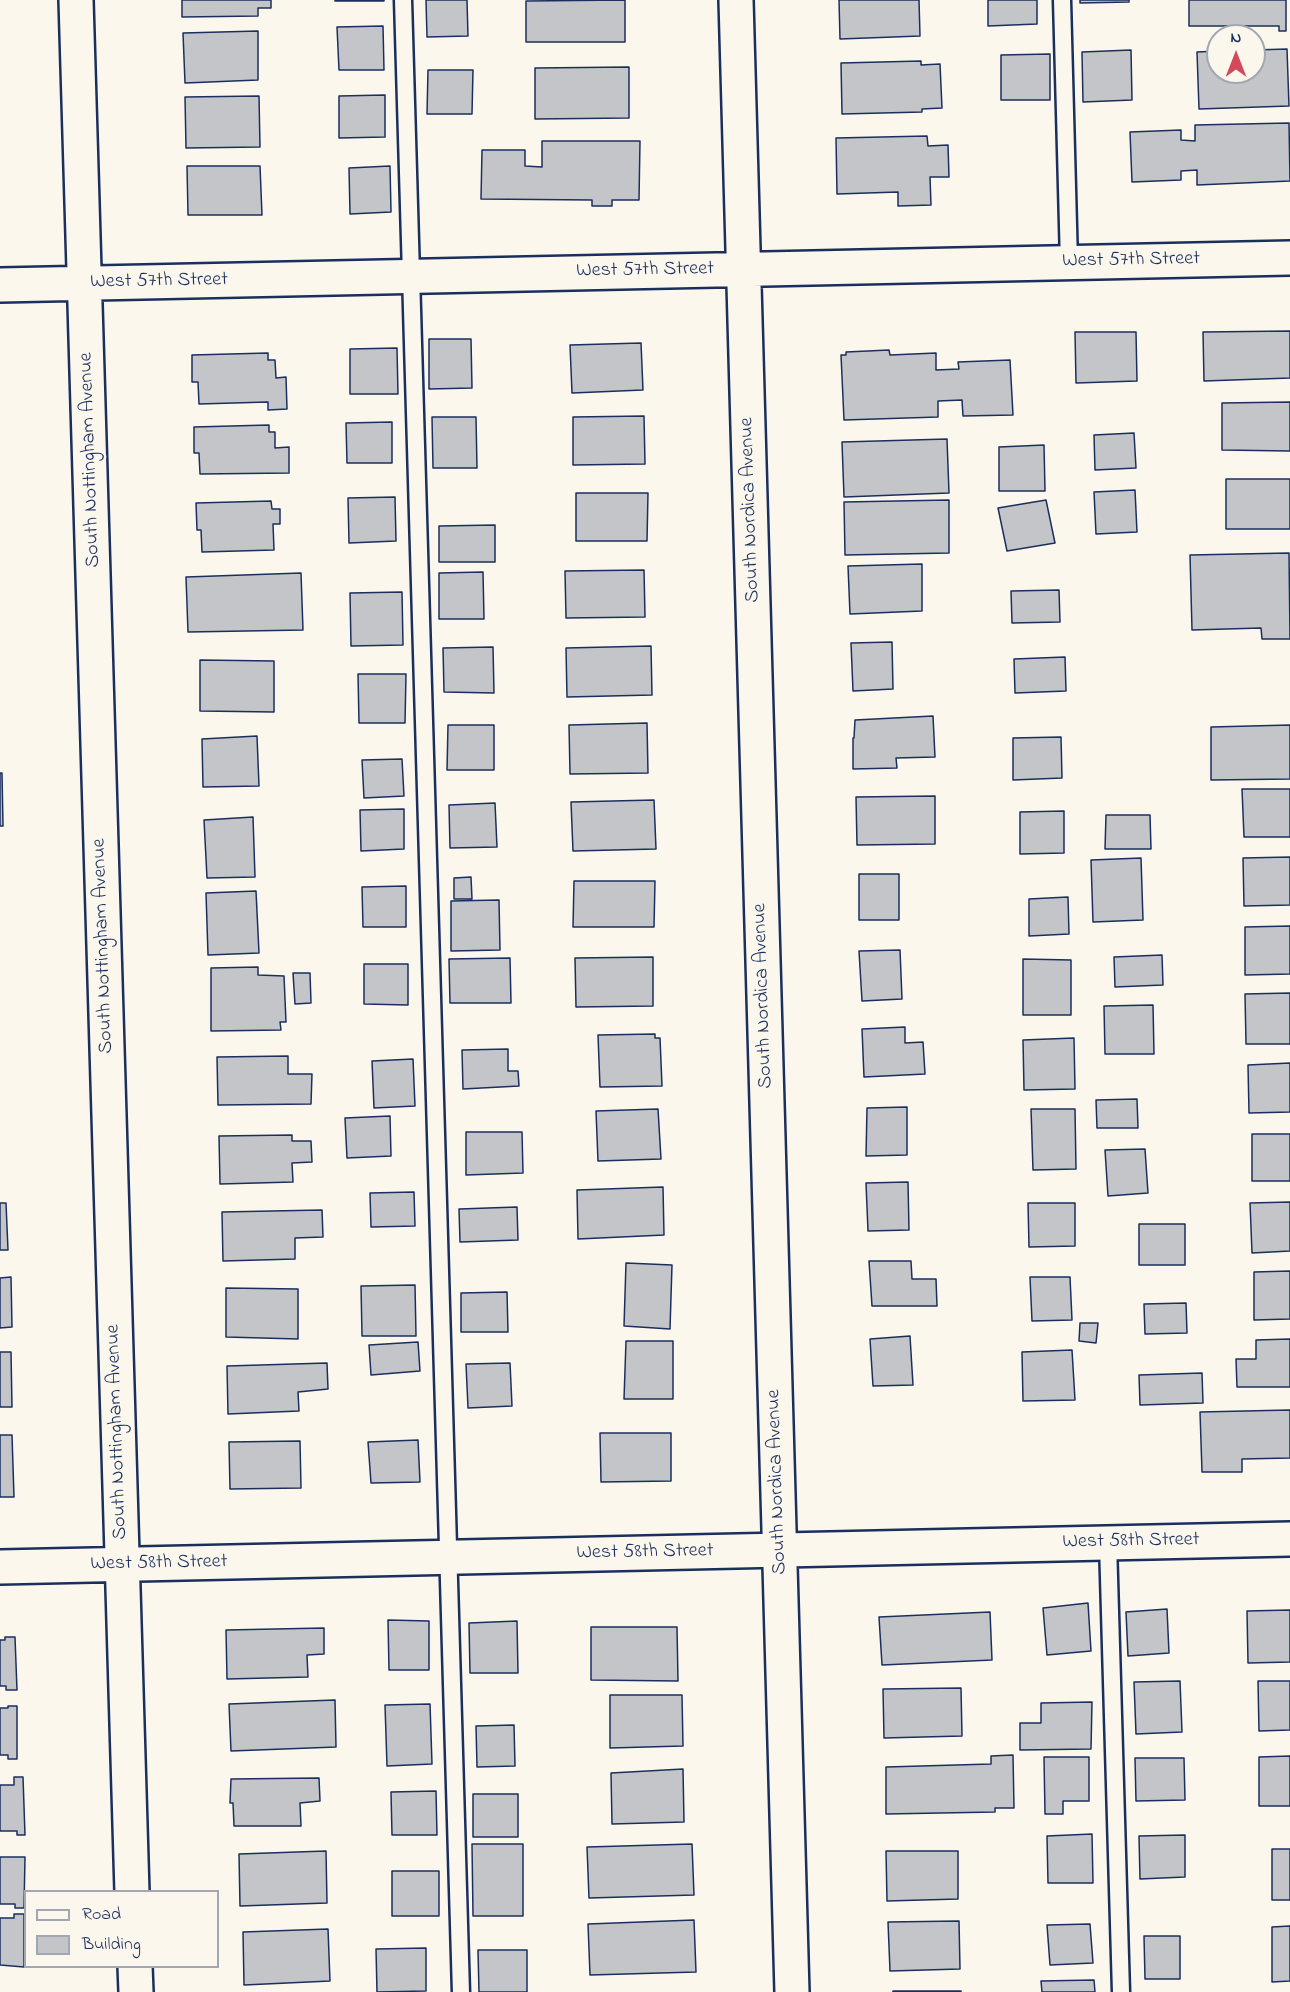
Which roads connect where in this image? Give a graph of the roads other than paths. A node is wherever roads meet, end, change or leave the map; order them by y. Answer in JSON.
{"nodes":[{"id":1,"x":76,"y":0,"type":"edge"},
{"id":2,"x":403,"y":0,"type":"edge"},
{"id":3,"x":736,"y":0,"type":"edge"},
{"id":4,"x":1062,"y":0,"type":"edge"},
{"id":5,"x":1290,"y":258,"type":"edge"},
{"id":6,"x":1069,"y":263,"type":"junction"},
{"id":7,"x":744,"y":270,"type":"junction"},
{"id":8,"x":411,"y":277,"type":"junction"},
{"id":9,"x":86,"y":284,"type":"junction"},
{"id":10,"x":0,"y":285,"type":"edge"},
{"id":11,"x":1290,"y":1539,"type":"edge"},
{"id":12,"x":1108,"y":1543,"type":"junction"},
{"id":13,"x":780,"y":1550,"type":"junction"},
{"id":14,"x":448,"y":1557,"type":"junction"},
{"id":15,"x":121,"y":1564,"type":"junction"},
{"id":16,"x":0,"y":1567,"type":"edge"},
{"id":17,"x":132,"y":1890,"type":"edge"},
{"id":18,"x":135,"y":1968,"type":"edge"},
{"id":19,"x":136,"y":1992,"type":"edge"},
{"id":20,"x":461,"y":1992,"type":"edge"},
{"id":21,"x":792,"y":1992,"type":"edge"},
{"id":22,"x":1121,"y":1992,"type":"edge"}],
"edges":[{"from":1,"to":9,"type":"street","name":"South Nottingham Avenue"},
{"from":2,"to":8,"type":"lane"},
{"from":3,"to":7,"type":"street","name":"South Nordica Avenue"},
{"from":4,"to":6,"type":"lane"},
{"from":5,"to":6,"type":"street","name":"West 57th Street"},
{"from":6,"to":7,"type":"street","name":"West 57th Street"},
{"from":7,"to":8,"type":"street","name":"West 57th Street"},
{"from":7,"to":13,"type":"street","name":"South Nordica Avenue"},
{"from":8,"to":9,"type":"street","name":"West 57th Street"},
{"from":8,"to":14,"type":"lane"},
{"from":9,"to":10,"type":"street","name":"West 57th Street"},
{"from":9,"to":15,"type":"street","name":"South Nottingham Avenue"},
{"from":11,"to":12,"type":"street","name":"West 58th Street"},
{"from":12,"to":13,"type":"street","name":"West 58th Street"},
{"from":12,"to":22,"type":"lane"},
{"from":13,"to":14,"type":"street","name":"West 58th Street"},
{"from":13,"to":21,"type":"street","name":"South Nordica Avenue"},
{"from":14,"to":15,"type":"street","name":"West 58th Street"},
{"from":14,"to":20,"type":"lane"},
{"from":15,"to":16,"type":"street","name":"West 58th Street"},
{"from":15,"to":17,"type":"street","name":"South Nottingham Avenue"},
{"from":18,"to":19,"type":"street"}]}
